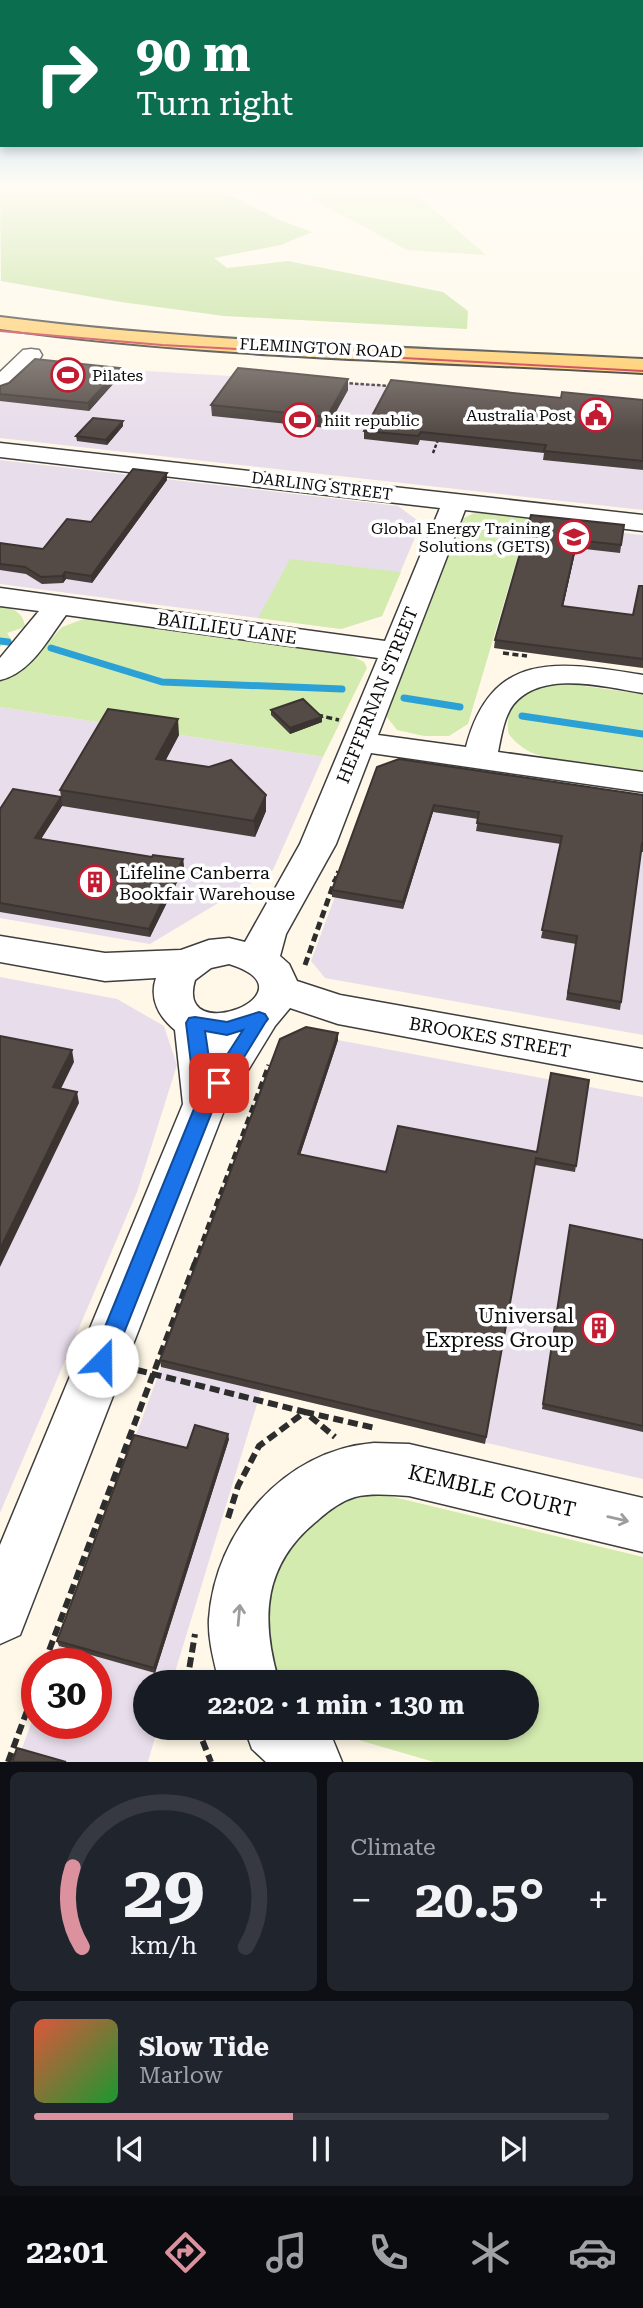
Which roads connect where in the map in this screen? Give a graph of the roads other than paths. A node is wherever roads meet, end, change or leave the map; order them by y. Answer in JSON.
{"nodes":[{"id":1,"x":0,"y":325,"type":"edge"},
{"id":2,"x":0,"y":341,"type":"edge"},
{"id":3,"x":31,"y":355,"type":"dead end"},
{"id":4,"x":643,"y":366,"type":"edge"},
{"id":5,"x":643,"y":381,"type":"edge"},
{"id":6,"x":0,"y":384,"type":"edge"},
{"id":7,"x":0,"y":450,"type":"edge"},
{"id":8,"x":455,"y":502,"type":"junction"},
{"id":9,"x":643,"y":523,"type":"edge"},
{"id":10,"x":0,"y":597,"type":"edge"},
{"id":11,"x":59,"y":605,"type":"junction"},
{"id":12,"x":395,"y":651,"type":"junction"},
{"id":13,"x":0,"y":671,"type":"edge"},
{"id":14,"x":643,"y":684,"type":"edge"},
{"id":15,"x":359,"y":742,"type":"junction"},
{"id":16,"x":480,"y":759,"type":"junction"},
{"id":17,"x":643,"y":782,"type":"edge"},
{"id":18,"x":294,"y":885,"type":"junction"},
{"id":19,"x":0,"y":949,"type":"edge"},
{"id":20,"x":192,"y":984,"type":"junction"},
{"id":21,"x":275,"y":998,"type":"junction"},
{"id":22,"x":643,"y":1065,"type":"edge"},
{"id":23,"x":205,"y":1104,"type":"junction"},
{"id":24,"x":643,"y":1525,"type":"edge"},
{"id":25,"x":0,"y":1615,"type":"edge"},
{"id":26,"x":244,"y":1670,"type":"edge"},
{"id":27,"x":288,"y":1740,"type":"edge"},
{"id":28,"x":311,"y":1762,"type":"edge"}],
"edges":[{"from":1,"to":4,"type":"main road","name":"FLEMINGTON ROAD"},
{"from":2,"to":5,"type":"main road","name":"FLEMINGTON ROAD"},
{"from":3,"to":6,"type":"street"},
{"from":7,"to":8,"type":"street","name":"DARLING STREET"},
{"from":8,"to":9,"type":"street","name":"DARLING STREET"},
{"from":8,"to":12,"type":"street","name":"HEFFERNAN STREET"},
{"from":10,"to":11,"type":"street","name":"BAILLIEU LANE"},
{"from":11,"to":12,"type":"street","name":"BAILLIEU LANE"},
{"from":11,"to":13,"type":"street"},
{"from":12,"to":15,"type":"street","name":"HEFFERNAN STREET"},
{"from":14,"to":16,"type":"street"},
{"from":15,"to":16,"type":"street"},
{"from":15,"to":18,"type":"street","name":"HEFFERNAN STREET"},
{"from":16,"to":17,"type":"street"},
{"from":18,"to":20,"type":"street","name":"HEFFERNAN STREET"},
{"from":18,"to":21,"type":"street","name":"HEFFERNAN STREET"},
{"from":19,"to":20,"type":"street"},
{"from":20,"to":21,"type":"street"},
{"from":20,"to":21,"type":"street"},
{"from":20,"to":23,"type":"street","name":"HEFFERNAN STREET"},
{"from":21,"to":22,"type":"street","name":"BROOKES STREET"},
{"from":21,"to":23,"type":"street","name":"HEFFERNAN STREET"},
{"from":23,"to":25,"type":"street","name":"HEFFERNAN STREET"},
{"from":26,"to":24,"type":"street","name":"KEMBLE COURT","one_way":true},
{"from":27,"to":28,"type":"street"}]}
